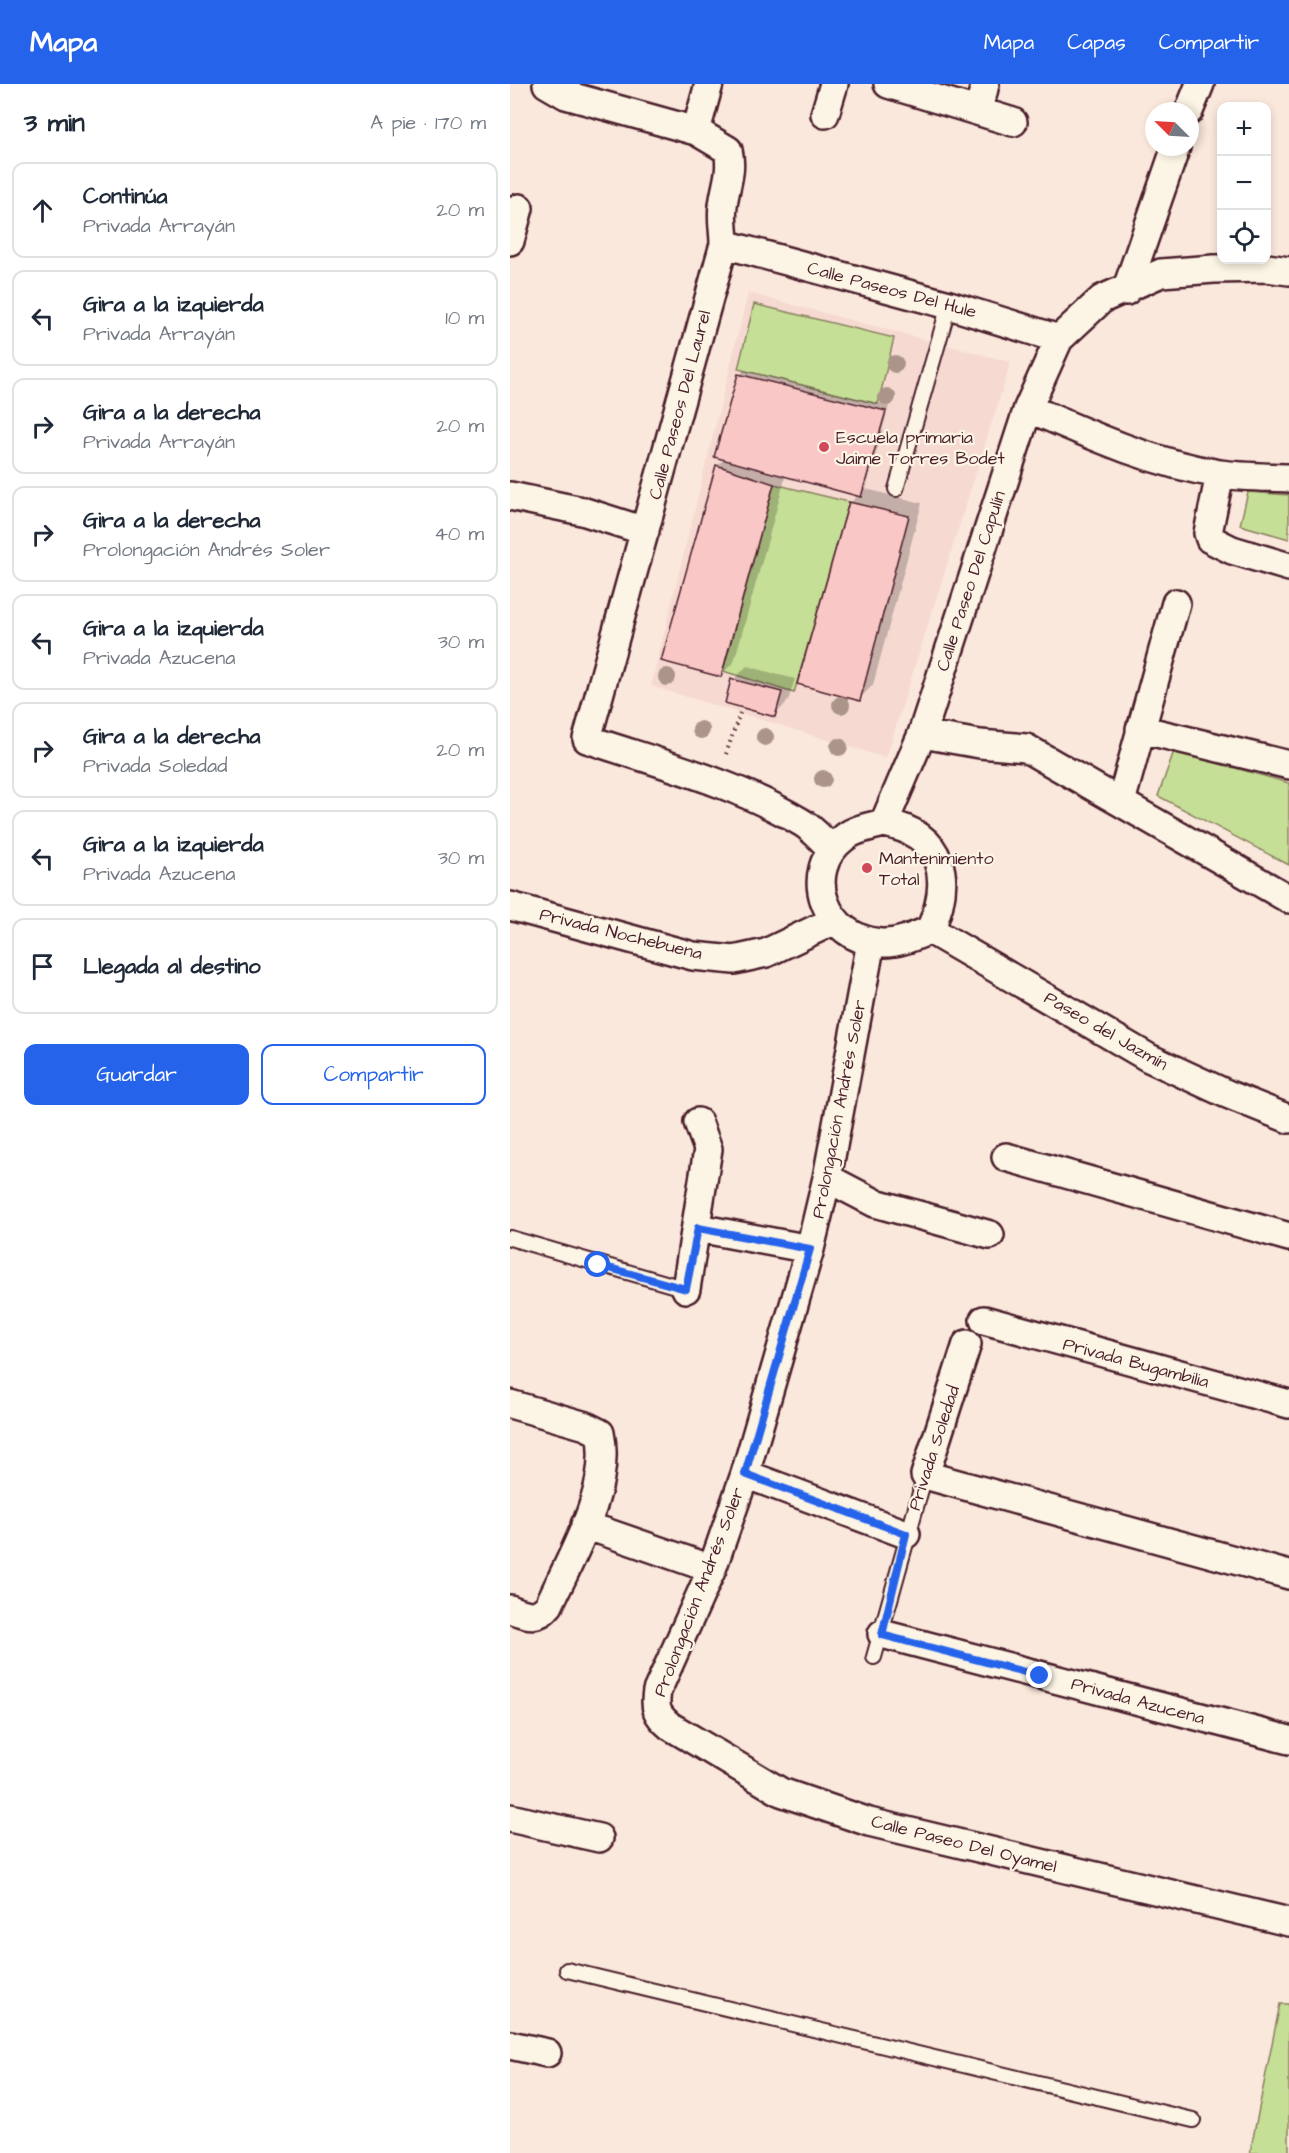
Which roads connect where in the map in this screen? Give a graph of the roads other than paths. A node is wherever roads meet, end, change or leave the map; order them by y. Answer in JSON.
{"nodes":[{"id":1,"x":547,"y":84,"type":"edge"},
{"id":2,"x":709,"y":84,"type":"edge"},
{"id":3,"x":834,"y":84,"type":"edge"},
{"id":4,"x":888,"y":84,"type":"edge"},
{"id":5,"x":985,"y":84,"type":"edge"},
{"id":6,"x":1200,"y":84,"type":"edge"},
{"id":7,"x":1193,"y":102,"type":"edge"},
{"id":8,"x":979,"y":110,"type":"junction"},
{"id":9,"x":825,"y":114,"type":"dead end"},
{"id":10,"x":1013,"y":122,"type":"dead end"},
{"id":11,"x":696,"y":131,"type":"junction"},
{"id":12,"x":1173,"y":156,"type":"edge"},
{"id":13,"x":519,"y":208,"type":"dead end"},
{"id":14,"x":510,"y":241,"type":"edge"},
{"id":15,"x":724,"y":244,"type":"junction"},
{"id":16,"x":1289,"y":271,"type":"edge"},
{"id":17,"x":1126,"y":291,"type":"junction"},
{"id":18,"x":949,"y":304,"type":"junction"},
{"id":19,"x":1059,"y":339,"type":"junction"},
{"id":20,"x":1028,"y":408,"type":"junction"},
{"id":21,"x":1220,"y":474,"type":"junction"},
{"id":22,"x":1289,"y":478,"type":"edge"},
{"id":23,"x":896,"y":489,"type":"dead end"},
{"id":24,"x":510,"y":496,"type":"edge"},
{"id":25,"x":645,"y":531,"type":"junction"},
{"id":26,"x":1289,"y":567,"type":"edge"},
{"id":27,"x":1176,"y":603,"type":"dead end"},
{"id":28,"x":1140,"y":729,"type":"junction"},
{"id":29,"x":922,"y":734,"type":"junction"},
{"id":30,"x":1289,"y":765,"type":"edge"},
{"id":31,"x":1121,"y":802,"type":"junction"},
{"id":32,"x":884,"y":823,"type":"junction"},
{"id":33,"x":832,"y":849,"type":"junction"},
{"id":34,"x":1289,"y":899,"type":"edge"},
{"id":35,"x":510,"y":906,"type":"edge"},
{"id":36,"x":833,"y":921,"type":"junction"},
{"id":37,"x":930,"y":930,"type":"junction"},
{"id":38,"x":871,"y":942,"type":"junction"},
{"id":39,"x":1289,"y":1119,"type":"edge"},
{"id":40,"x":698,"y":1122,"type":"dead end"},
{"id":41,"x":1006,"y":1157,"type":"dead end"},
{"id":42,"x":827,"y":1178,"type":"junction"},
{"id":43,"x":698,"y":1228,"type":"junction"},
{"id":44,"x":990,"y":1235,"type":"dead end"},
{"id":45,"x":1289,"y":1237,"type":"edge"},
{"id":46,"x":510,"y":1238,"type":"edge"},
{"id":47,"x":810,"y":1249,"type":"junction"},
{"id":48,"x":686,"y":1289,"type":"joint"},
{"id":49,"x":984,"y":1320,"type":"dead end"},
{"id":50,"x":967,"y":1344,"type":"dead end"},
{"id":51,"x":510,"y":1404,"type":"edge"},
{"id":52,"x":1289,"y":1404,"type":"edge"},
{"id":53,"x":745,"y":1474,"type":"junction"},
{"id":54,"x":925,"y":1475,"type":"junction"},
{"id":55,"x":585,"y":1526,"type":"junction"},
{"id":56,"x":906,"y":1534,"type":"junction"},
{"id":57,"x":712,"y":1569,"type":"junction"},
{"id":58,"x":1289,"y":1575,"type":"edge"},
{"id":59,"x":510,"y":1609,"type":"edge"},
{"id":60,"x":878,"y":1646,"type":"joint"},
{"id":61,"x":658,"y":1716,"type":"joint"},
{"id":62,"x":1289,"y":1740,"type":"edge"},
{"id":63,"x":510,"y":1818,"type":"edge"},
{"id":64,"x":599,"y":1838,"type":"dead end"},
{"id":65,"x":1289,"y":1922,"type":"edge"},
{"id":66,"x":567,"y":1970,"type":"dead end"},
{"id":67,"x":510,"y":2045,"type":"edge"},
{"id":68,"x":546,"y":2053,"type":"dead end"},
{"id":69,"x":1193,"y":2120,"type":"dead end"}],
"edges":[{"from":1,"to":11,"type":"street","name":"Calle Paseos Del Laurel"},
{"from":2,"to":11,"type":"street"},
{"from":3,"to":9,"type":"street"},
{"from":4,"to":8,"type":"street"},
{"from":5,"to":8,"type":"street"},
{"from":6,"to":7,"type":"street"},
{"from":8,"to":10,"type":"street"},
{"from":11,"to":15,"type":"street","name":"Calle Paseos Del Laurel"},
{"from":12,"to":17,"type":"street"},
{"from":13,"to":14,"type":"street"},
{"from":15,"to":18,"type":"street","name":"Calle Paseos Del Hule"},
{"from":15,"to":25,"type":"street","name":"Calle Paseos Del Laurel"},
{"from":16,"to":17,"type":"street"},
{"from":17,"to":19,"type":"street"},
{"from":18,"to":19,"type":"street","name":"Calle Paseos Del Hule"},
{"from":18,"to":23,"type":"lane"},
{"from":19,"to":20,"type":"street","name":"Calle Paseo Del Capulín"},
{"from":20,"to":21,"type":"street"},
{"from":20,"to":29,"type":"street","name":"Calle Paseo Del Capulín"},
{"from":21,"to":22,"type":"street"},
{"from":21,"to":26,"type":"street"},
{"from":24,"to":25,"type":"street"},
{"from":25,"to":33,"type":"street","name":"Calle Paseos Del Laurel"},
{"from":27,"to":28,"type":"street"},
{"from":28,"to":30,"type":"street"},
{"from":28,"to":31,"type":"street"},
{"from":29,"to":31,"type":"street"},
{"from":29,"to":32,"type":"street","name":"Calle Paseo Del Capulín"},
{"from":31,"to":34,"type":"street"},
{"from":32,"to":33,"type":"street"},
{"from":32,"to":37,"type":"street"},
{"from":33,"to":36,"type":"street"},
{"from":35,"to":36,"type":"street","name":"Privada Nochebuena"},
{"from":36,"to":38,"type":"street"},
{"from":37,"to":38,"type":"street"},
{"from":37,"to":39,"type":"street","name":"Paseo del Jazmín"},
{"from":38,"to":42,"type":"street","name":"Prolongación Andrés Soler"},
{"from":40,"to":43,"type":"street"},
{"from":41,"to":45,"type":"street"},
{"from":42,"to":44,"type":"street"},
{"from":42,"to":47,"type":"street","name":"Prolongación Andrés Soler"},
{"from":43,"to":47,"type":"street"},
{"from":43,"to":48,"type":"street"},
{"from":46,"to":48,"type":"lane"},
{"from":47,"to":53,"type":"street","name":"Prolongación Andrés Soler"},
{"from":49,"to":52,"type":"street","name":"Privada Bugambilia"},
{"from":50,"to":54,"type":"street","name":"Privada Soledad"},
{"from":51,"to":55,"type":"street"},
{"from":53,"to":56,"type":"street"},
{"from":53,"to":57,"type":"street","name":"Prolongación Andrés Soler"},
{"from":54,"to":56,"type":"lane","name":"Privada Soledad"},
{"from":54,"to":58,"type":"street"},
{"from":55,"to":57,"type":"street"},
{"from":55,"to":59,"type":"street"},
{"from":56,"to":60,"type":"lane","name":"Privada Soledad"},
{"from":57,"to":61,"type":"street","name":"Prolongación Andrés Soler"},
{"from":60,"to":62,"type":"street","name":"Privada Azucena"},
{"from":61,"to":65,"type":"street","name":"Calle Paseo Del Oyamel"},
{"from":63,"to":64,"type":"street"},
{"from":66,"to":69,"type":"lane"},
{"from":67,"to":68,"type":"street"}]}
